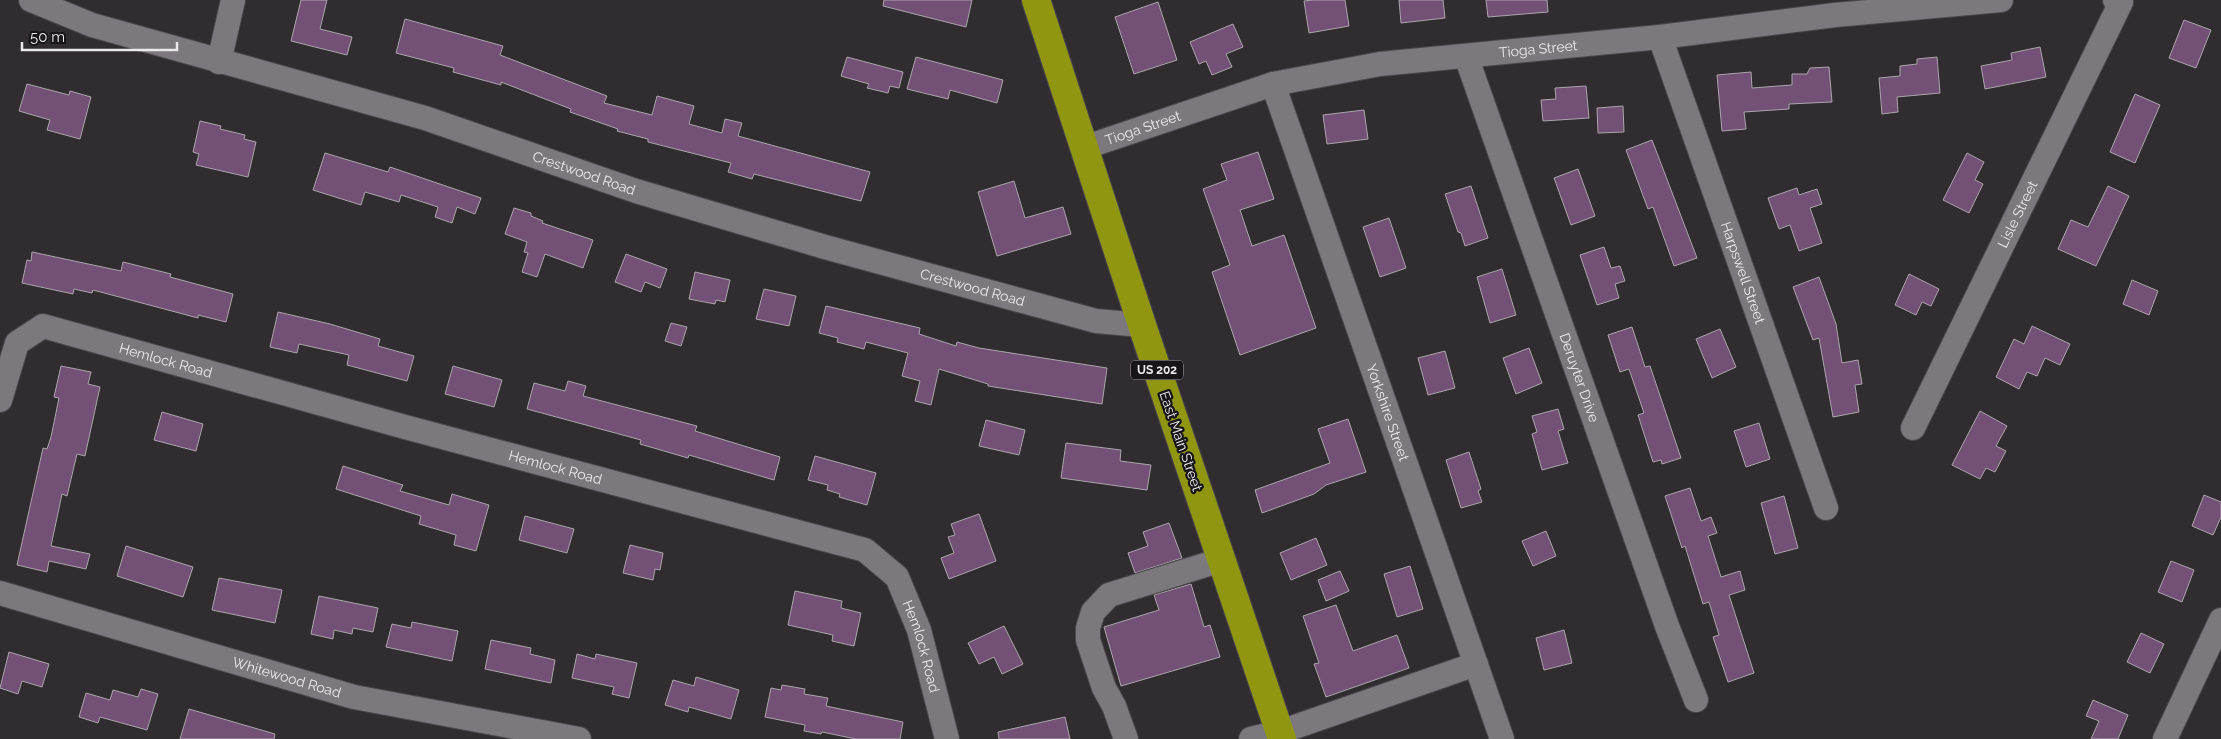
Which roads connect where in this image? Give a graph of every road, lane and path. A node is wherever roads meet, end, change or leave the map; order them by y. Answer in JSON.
{"nodes":[{"id":1,"x":31,"y":0,"type":"edge"},
{"id":2,"x":233,"y":0,"type":"edge"},
{"id":3,"x":1036,"y":0,"type":"edge"},
{"id":4,"x":2001,"y":0,"type":"edge"},
{"id":5,"x":2118,"y":1,"type":"edge"},
{"id":6,"x":1834,"y":8,"type":"edge"},
{"id":7,"x":1660,"y":37,"type":"junction"},
{"id":8,"x":1466,"y":56,"type":"junction"},
{"id":9,"x":219,"y":62,"type":"junction"},
{"id":10,"x":1274,"y":84,"type":"junction"},
{"id":11,"x":1086,"y":147,"type":"junction"},
{"id":12,"x":1142,"y":325,"type":"junction"},
{"id":13,"x":0,"y":400,"type":"edge"},
{"id":14,"x":1913,"y":428,"type":"dead end"},
{"id":15,"x":1826,"y":508,"type":"dead end"},
{"id":16,"x":1221,"y":560,"type":"junction"},
{"id":17,"x":0,"y":593,"type":"edge"},
{"id":18,"x":2221,"y":620,"type":"edge"},
{"id":19,"x":1476,"y":664,"type":"junction"},
{"id":20,"x":1696,"y":700,"type":"dead end"},
{"id":21,"x":1281,"y":736,"type":"edge"},
{"id":22,"x":579,"y":739,"type":"edge"},
{"id":23,"x":947,"y":739,"type":"edge"},
{"id":24,"x":1126,"y":739,"type":"edge"},
{"id":25,"x":1251,"y":739,"type":"edge"},
{"id":26,"x":1502,"y":739,"type":"edge"},
{"id":27,"x":2165,"y":739,"type":"edge"}],
"edges":[{"from":1,"to":9,"type":"street","name":"Crestwood Road"},
{"from":2,"to":9,"type":"street"},
{"from":3,"to":11,"type":"highway","name":"East Main Street","number":"US 202"},
{"from":4,"to":6,"type":"street","name":"Tioga Street"},
{"from":5,"to":14,"type":"street","name":"Lisle Street"},
{"from":6,"to":7,"type":"street","name":"Tioga Street"},
{"from":7,"to":8,"type":"street","name":"Tioga Street"},
{"from":7,"to":15,"type":"street","name":"Harpswell Street"},
{"from":8,"to":10,"type":"street","name":"Tioga Street"},
{"from":8,"to":20,"type":"street","name":"Deruyter Drive"},
{"from":9,"to":12,"type":"street","name":"Crestwood Road"},
{"from":10,"to":11,"type":"street","name":"Tioga Street"},
{"from":10,"to":19,"type":"street","name":"Yorkshire Street"},
{"from":11,"to":12,"type":"highway","name":"East Main Street","number":"US 202"},
{"from":12,"to":16,"type":"highway","name":"East Main Street","number":"US 202"},
{"from":13,"to":23,"type":"street","name":"Hemlock Road"},
{"from":16,"to":21,"type":"highway","name":"East Main Street","number":"US 202"},
{"from":16,"to":24,"type":"street"},
{"from":17,"to":22,"type":"street","name":"Whitewood Road"},
{"from":18,"to":27,"type":"street"},
{"from":19,"to":21,"type":"street"},
{"from":19,"to":26,"type":"street","name":"Yorkshire Street"},
{"from":21,"to":25,"type":"street"}]}
